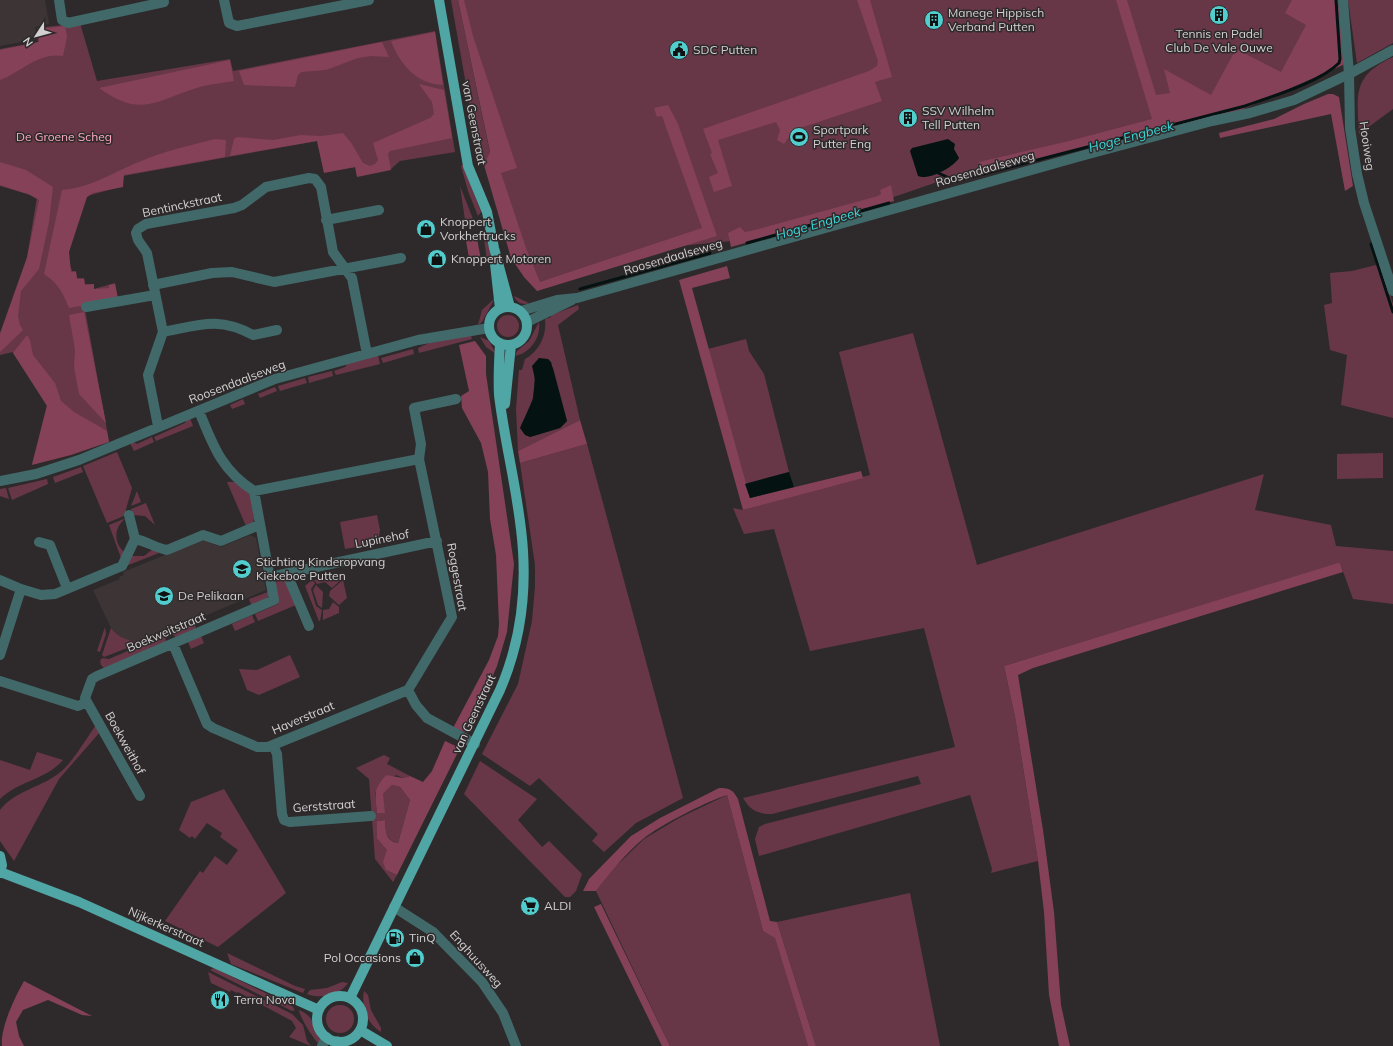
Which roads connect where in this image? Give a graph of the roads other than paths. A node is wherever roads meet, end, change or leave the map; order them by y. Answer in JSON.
{"nodes":[{"id":1,"x":58,"y":0,"type":"edge"},
{"id":2,"x":224,"y":0,"type":"edge"},
{"id":3,"x":369,"y":0,"type":"edge"},
{"id":4,"x":439,"y":0,"type":"edge"},
{"id":5,"x":1343,"y":0,"type":"edge"},
{"id":6,"x":164,"y":2,"type":"dead end"},
{"id":7,"x":1393,"y":50,"type":"edge"},
{"id":8,"x":1348,"y":74,"type":"junction"},
{"id":9,"x":379,"y":210,"type":"dead end"},
{"id":10,"x":326,"y":220,"type":"junction"},
{"id":11,"x":494,"y":248,"type":"junction"},
{"id":12,"x":401,"y":258,"type":"dead end"},
{"id":13,"x":1385,"y":265,"type":"junction"},
{"id":14,"x":346,"y":268,"type":"junction"},
{"id":15,"x":1393,"y":273,"type":"edge"},
{"id":16,"x":154,"y":290,"type":"junction"},
{"id":17,"x":1393,"y":291,"type":"edge"},
{"id":18,"x":577,"y":298,"type":"junction"},
{"id":19,"x":86,"y":307,"type":"dead end"},
{"id":20,"x":510,"y":307,"type":"junction"},
{"id":21,"x":500,"y":308,"type":"junction"},
{"id":22,"x":521,"y":311,"type":"junction"},
{"id":23,"x":527,"y":322,"type":"junction"},
{"id":24,"x":489,"y":328,"type":"junction"},
{"id":25,"x":277,"y":330,"type":"dead end"},
{"id":26,"x":163,"y":332,"type":"junction"},
{"id":27,"x":500,"y":343,"type":"junction"},
{"id":28,"x":511,"y":345,"type":"junction"},
{"id":29,"x":367,"y":354,"type":"junction"},
{"id":30,"x":456,"y":399,"type":"dead end"},
{"id":31,"x":198,"y":411,"type":"junction"},
{"id":32,"x":503,"y":418,"type":"junction"},
{"id":33,"x":158,"y":426,"type":"junction"},
{"id":34,"x":419,"y":458,"type":"junction"},
{"id":35,"x":0,"y":481,"type":"edge"},
{"id":36,"x":254,"y":491,"type":"junction"},
{"id":37,"x":129,"y":515,"type":"dead end"},
{"id":38,"x":259,"y":525,"type":"junction"},
{"id":39,"x":135,"y":539,"type":"junction"},
{"id":40,"x":437,"y":541,"type":"junction"},
{"id":41,"x":38,"y":542,"type":"dead end"},
{"id":42,"x":287,"y":574,"type":"junction"},
{"id":43,"x":270,"y":577,"type":"junction"},
{"id":44,"x":0,"y":580,"type":"edge"},
{"id":45,"x":21,"y":588,"type":"junction"},
{"id":46,"x":67,"y":588,"type":"junction"},
{"id":47,"x":309,"y":626,"type":"dead end"},
{"id":48,"x":173,"y":644,"type":"junction"},
{"id":49,"x":0,"y":655,"type":"edge"},
{"id":50,"x":0,"y":681,"type":"edge"},
{"id":51,"x":408,"y":690,"type":"junction"},
{"id":52,"x":87,"y":702,"type":"junction"},
{"id":53,"x":475,"y":744,"type":"junction"},
{"id":54,"x":273,"y":745,"type":"junction"},
{"id":55,"x":140,"y":796,"type":"dead end"},
{"id":56,"x":371,"y":816,"type":"dead end"},
{"id":57,"x":0,"y":856,"type":"edge"},
{"id":58,"x":0,"y":872,"type":"edge"},
{"id":59,"x":394,"y":907,"type":"junction"},
{"id":60,"x":350,"y":998,"type":"junction"},
{"id":61,"x":319,"y":1010,"type":"junction"},
{"id":62,"x":360,"y":1030,"type":"junction"},
{"id":63,"x":324,"y":1042,"type":"edge"},
{"id":64,"x":336,"y":1044,"type":"edge"},
{"id":65,"x":387,"y":1046,"type":"edge"},
{"id":66,"x":516,"y":1046,"type":"edge"}],
"edges":[{"from":1,"to":6,"type":"street"},
{"from":2,"to":3,"type":"street"},
{"from":4,"to":11,"type":"main road","name":"van Geenstraat"},
{"from":5,"to":8,"type":"street","name":"Hooiweg"},
{"from":7,"to":8,"type":"street","name":"Roosendaalseweg"},
{"from":8,"to":13,"type":"street","name":"Hooiweg"},
{"from":8,"to":18,"type":"street","name":"Roosendaalseweg"},
{"from":9,"to":10,"type":"street"},
{"from":10,"to":14,"type":"street","name":"Bentinckstraat"},
{"from":10,"to":16,"type":"street","name":"Bentinckstraat"},
{"from":11,"to":20,"type":"main road","name":"van Geenstraat"},
{"from":11,"to":21,"type":"main road","name":"van Geenstraat"},
{"from":12,"to":14,"type":"street"},
{"from":13,"to":15,"type":"street"},
{"from":13,"to":17,"type":"street","name":"Hooiweg"},
{"from":14,"to":16,"type":"street"},
{"from":14,"to":29,"type":"street","name":"Bentinckstraat"},
{"from":16,"to":19,"type":"street"},
{"from":16,"to":26,"type":"street","name":"Bentinckstraat"},
{"from":18,"to":22,"type":"street","name":"Roosendaalseweg"},
{"from":18,"to":23,"type":"street","name":"Roosendaalseweg"},
{"from":20,"to":21,"type":"main road"},
{"from":20,"to":22,"type":"main road"},
{"from":21,"to":24,"type":"main road"},
{"from":22,"to":23,"type":"main road"},
{"from":23,"to":28,"type":"main road"},
{"from":24,"to":27,"type":"main road"},
{"from":24,"to":29,"type":"street","name":"Roosendaalseweg"},
{"from":25,"to":26,"type":"street"},
{"from":26,"to":33,"type":"street"},
{"from":27,"to":28,"type":"main road"},
{"from":27,"to":32,"type":"main road","name":"van Geenstraat"},
{"from":28,"to":32,"type":"main road","name":"van Geenstraat"},
{"from":29,"to":31,"type":"street","name":"Roosendaalseweg"},
{"from":30,"to":34,"type":"street","name":"Roggestraat"},
{"from":31,"to":33,"type":"street","name":"Roosendaalseweg"},
{"from":31,"to":36,"type":"street"},
{"from":32,"to":53,"type":"main road","name":"van Geenstraat"},
{"from":33,"to":35,"type":"street","name":"Roosendaalseweg"},
{"from":34,"to":36,"type":"street"},
{"from":34,"to":40,"type":"street","name":"Roggestraat"},
{"from":36,"to":38,"type":"street","name":"Boekweitstraat"},
{"from":37,"to":39,"type":"street"},
{"from":38,"to":39,"type":"street"},
{"from":38,"to":43,"type":"street","name":"Boekweitstraat"},
{"from":39,"to":46,"type":"street"},
{"from":40,"to":42,"type":"street","name":"Lupinehof"},
{"from":40,"to":51,"type":"street","name":"Roggestraat"},
{"from":41,"to":46,"type":"street"},
{"from":42,"to":43,"type":"street","name":"Lupinehof"},
{"from":42,"to":47,"type":"street"},
{"from":43,"to":48,"type":"street","name":"Boekweitstraat"},
{"from":44,"to":45,"type":"street"},
{"from":45,"to":46,"type":"street"},
{"from":45,"to":49,"type":"street"},
{"from":48,"to":52,"type":"street","name":"Boekweitstraat"},
{"from":48,"to":54,"type":"street","name":"Haverstraat"},
{"from":50,"to":52,"type":"street"},
{"from":51,"to":53,"type":"street"},
{"from":51,"to":54,"type":"street","name":"Haverstraat"},
{"from":52,"to":55,"type":"street","name":"Boekweithof"},
{"from":53,"to":59,"type":"main road","name":"van Geenstraat"},
{"from":54,"to":56,"type":"street","name":"Gerststraat"},
{"from":57,"to":58,"type":"main road"},
{"from":58,"to":61,"type":"main road","name":"Nijkerkerstraat"},
{"from":59,"to":60,"type":"main road","name":"van Geenstraat"},
{"from":59,"to":66,"type":"street","name":"Enghuusweg"},
{"from":60,"to":61,"type":"main road"},
{"from":60,"to":62,"type":"main road"},
{"from":61,"to":63,"type":"main road"},
{"from":62,"to":64,"type":"main road"},
{"from":62,"to":65,"type":"main road"},
{"from":63,"to":64,"type":"main road"}]}
